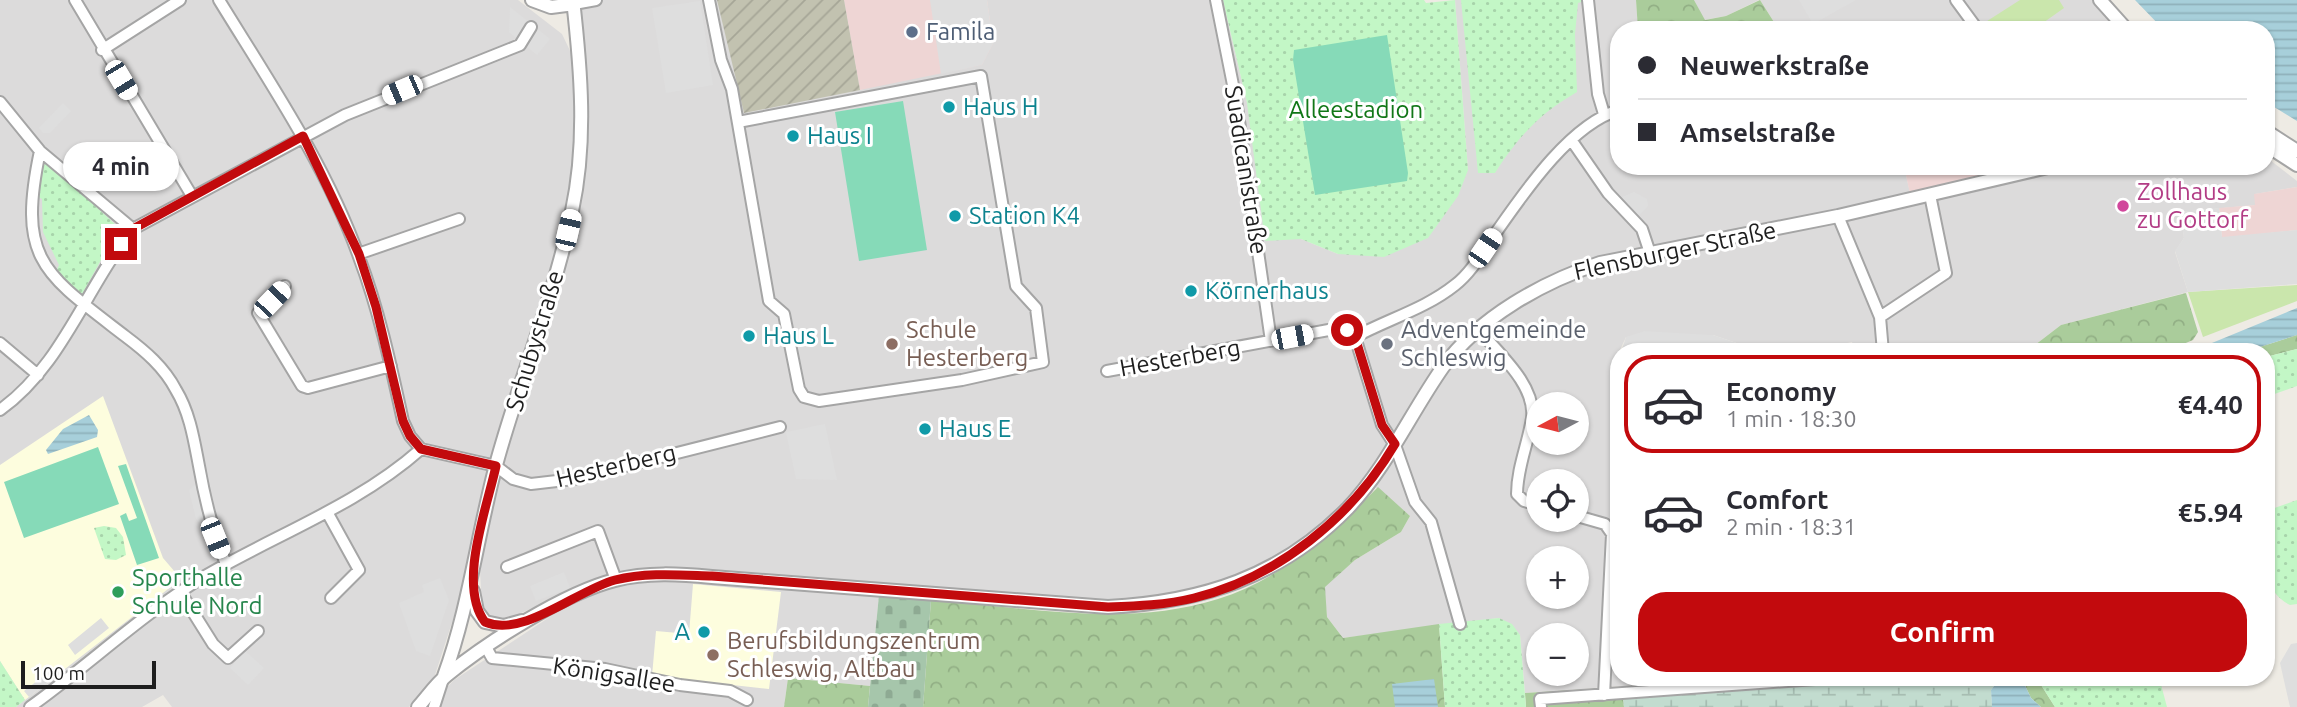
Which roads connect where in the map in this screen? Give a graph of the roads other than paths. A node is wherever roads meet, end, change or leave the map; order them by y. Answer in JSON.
{"nodes":[{"id":1,"x":75,"y":0,"type":"edge"},
{"id":2,"x":180,"y":0,"type":"edge"},
{"id":3,"x":219,"y":0,"type":"edge"},
{"id":4,"x":532,"y":0,"type":"edge"},
{"id":5,"x":596,"y":0,"type":"edge"},
{"id":6,"x":709,"y":0,"type":"edge"},
{"id":7,"x":1216,"y":0,"type":"edge"},
{"id":8,"x":1588,"y":0,"type":"edge"},
{"id":9,"x":1956,"y":0,"type":"edge"},
{"id":10,"x":2100,"y":0,"type":"edge"},
{"id":11,"x":574,"y":2,"type":"edge"},
{"id":12,"x":1971,"y":21,"type":"edge"},
{"id":13,"x":2119,"y":21,"type":"edge"},
{"id":14,"x":531,"y":27,"type":"dead end"},
{"id":15,"x":102,"y":50,"type":"junction"},
{"id":16,"x":0,"y":102,"type":"edge"},
{"id":17,"x":1610,"y":112,"type":"edge"},
{"id":18,"x":1604,"y":114,"type":"junction"},
{"id":19,"x":738,"y":122,"type":"junction"},
{"id":20,"x":303,"y":136,"type":"junction"},
{"id":21,"x":2275,"y":137,"type":"edge"},
{"id":22,"x":1572,"y":141,"type":"junction"},
{"id":23,"x":40,"y":151,"type":"junction"},
{"id":24,"x":2275,"y":151,"type":"edge"},
{"id":25,"x":2297,"y":151,"type":"edge"},
{"id":26,"x":2275,"y":153,"type":"edge"},
{"id":27,"x":2282,"y":155,"type":"junction"},
{"id":28,"x":2297,"y":165,"type":"edge"},
{"id":29,"x":1996,"y":175,"type":"edge"},
{"id":30,"x":1930,"y":195,"type":"junction"},
{"id":31,"x":192,"y":196,"type":"junction"},
{"id":32,"x":1838,"y":216,"type":"junction"},
{"id":33,"x":459,"y":219,"type":"dead end"},
{"id":34,"x":133,"y":229,"type":"junction"},
{"id":35,"x":1650,"y":253,"type":"junction"},
{"id":36,"x":359,"y":254,"type":"junction"},
{"id":37,"x":285,"y":286,"type":"dead end"},
{"id":38,"x":84,"y":304,"type":"junction"},
{"id":39,"x":1880,"y":317,"type":"junction"},
{"id":40,"x":1479,"y":330,"type":"junction"},
{"id":41,"x":1355,"y":337,"type":"junction"},
{"id":42,"x":1271,"y":341,"type":"junction"},
{"id":43,"x":0,"y":343,"type":"edge"},
{"id":44,"x":1882,"y":343,"type":"edge"},
{"id":45,"x":391,"y":366,"type":"junction"},
{"id":46,"x":1107,"y":371,"type":"dead end"},
{"id":47,"x":38,"y":375,"type":"junction"},
{"id":48,"x":0,"y":410,"type":"edge"},
{"id":49,"x":780,"y":427,"type":"dead end"},
{"id":50,"x":1395,"y":444,"type":"junction"},
{"id":51,"x":421,"y":449,"type":"junction"},
{"id":52,"x":496,"y":466,"type":"junction"},
{"id":53,"x":1526,"y":502,"type":"edge"},
{"id":54,"x":327,"y":512,"type":"junction"},
{"id":55,"x":1589,"y":519,"type":"edge"},
{"id":56,"x":1610,"y":531,"type":"edge"},
{"id":57,"x":226,"y":564,"type":"junction"},
{"id":58,"x":507,"y":567,"type":"dead end"},
{"id":59,"x":1610,"y":574,"type":"edge"},
{"id":60,"x":472,"y":580,"type":"junction"},
{"id":61,"x":616,"y":580,"type":"junction"},
{"id":62,"x":181,"y":593,"type":"junction"},
{"id":63,"x":331,"y":598,"type":"dead end"},
{"id":64,"x":537,"y":617,"type":"junction"},
{"id":65,"x":1460,"y":624,"type":"dead end"},
{"id":66,"x":258,"y":631,"type":"dead end"},
{"id":67,"x":486,"y":647,"type":"junction"},
{"id":68,"x":444,"y":677,"type":"junction"},
{"id":69,"x":1724,"y":686,"type":"edge"},
{"id":70,"x":1604,"y":695,"type":"junction"},
{"id":71,"x":747,"y":700,"type":"dead end"},
{"id":72,"x":1540,"y":703,"type":"edge"},
{"id":73,"x":30,"y":707,"type":"edge"},
{"id":74,"x":418,"y":707,"type":"edge"},
{"id":75,"x":434,"y":707,"type":"edge"}],
"edges":[{"from":1,"to":15,"type":"street"},
{"from":2,"to":15,"type":"street"},
{"from":3,"to":20,"type":"street"},
{"from":4,"to":11,"type":"street"},
{"from":5,"to":11,"type":"street"},
{"from":6,"to":19,"type":"street"},
{"from":7,"to":42,"type":"street","name":"Suadicanistraße"},
{"from":8,"to":18,"type":"street"},
{"from":9,"to":12,"type":"street"},
{"from":10,"to":13,"type":"street"},
{"from":11,"to":52,"type":"street","name":"Schubystraße"},
{"from":14,"to":20,"type":"street"},
{"from":15,"to":31,"type":"street"},
{"from":16,"to":23,"type":"street"},
{"from":17,"to":18,"type":"street"},
{"from":18,"to":22,"type":"street"},
{"from":19,"to":19,"type":"street"},
{"from":20,"to":31,"type":"street"},
{"from":20,"to":36,"type":"street"},
{"from":21,"to":25,"type":"street"},
{"from":22,"to":35,"type":"street"},
{"from":22,"to":41,"type":"street"},
{"from":23,"to":34,"type":"street"},
{"from":23,"to":38,"type":"street"},
{"from":24,"to":27,"type":"street"},
{"from":26,"to":27,"type":"street"},
{"from":27,"to":28,"type":"street"},
{"from":29,"to":30,"type":"street","name":"Flensburger Straße"},
{"from":30,"to":32,"type":"street","name":"Flensburger Straße"},
{"from":30,"to":39,"type":"street"},
{"from":31,"to":34,"type":"street"},
{"from":32,"to":35,"type":"street","name":"Flensburger Straße"},
{"from":32,"to":39,"type":"street"},
{"from":33,"to":36,"type":"street"},
{"from":34,"to":38,"type":"street"},
{"from":35,"to":40,"type":"street","name":"Flensburger Straße"},
{"from":36,"to":45,"type":"street"},
{"from":37,"to":45,"type":"street"},
{"from":38,"to":47,"type":"street"},
{"from":38,"to":57,"type":"street"},
{"from":39,"to":44,"type":"street"},
{"from":40,"to":50,"type":"street","name":"Flensburger Straße"},
{"from":40,"to":53,"type":"street"},
{"from":41,"to":42,"type":"street","name":"Hesterberg"},
{"from":41,"to":50,"type":"street"},
{"from":42,"to":46,"type":"street","name":"Hesterberg"},
{"from":43,"to":47,"type":"street"},
{"from":45,"to":51,"type":"street"},
{"from":47,"to":48,"type":"street"},
{"from":49,"to":52,"type":"street","name":"Hesterberg"},
{"from":50,"to":61,"type":"street","name":"Flensburger Straße"},
{"from":50,"to":65,"type":"street"},
{"from":51,"to":52,"type":"street","name":"Hesterberg"},
{"from":51,"to":54,"type":"street"},
{"from":52,"to":60,"type":"street","name":"Schubystraße"},
{"from":54,"to":57,"type":"street"},
{"from":54,"to":63,"type":"street"},
{"from":55,"to":56,"type":"street"},
{"from":57,"to":62,"type":"street"},
{"from":58,"to":61,"type":"street"},
{"from":59,"to":70,"type":"street"},
{"from":60,"to":64,"type":"street"},
{"from":60,"to":68,"type":"street","name":"Schubystraße"},
{"from":61,"to":64,"type":"street","name":"Flensburger Straße"},
{"from":62,"to":66,"type":"street"},
{"from":62,"to":73,"type":"street"},
{"from":64,"to":67,"type":"street","name":"Flensburger Straße"},
{"from":67,"to":68,"type":"street","name":"Flensburger Straße"},
{"from":67,"to":71,"type":"street","name":"Königsallee"},
{"from":68,"to":74,"type":"street","name":"Flensburger Straße"},
{"from":68,"to":75,"type":"street"},
{"from":69,"to":70,"type":"street"},
{"from":70,"to":72,"type":"street"}]}
